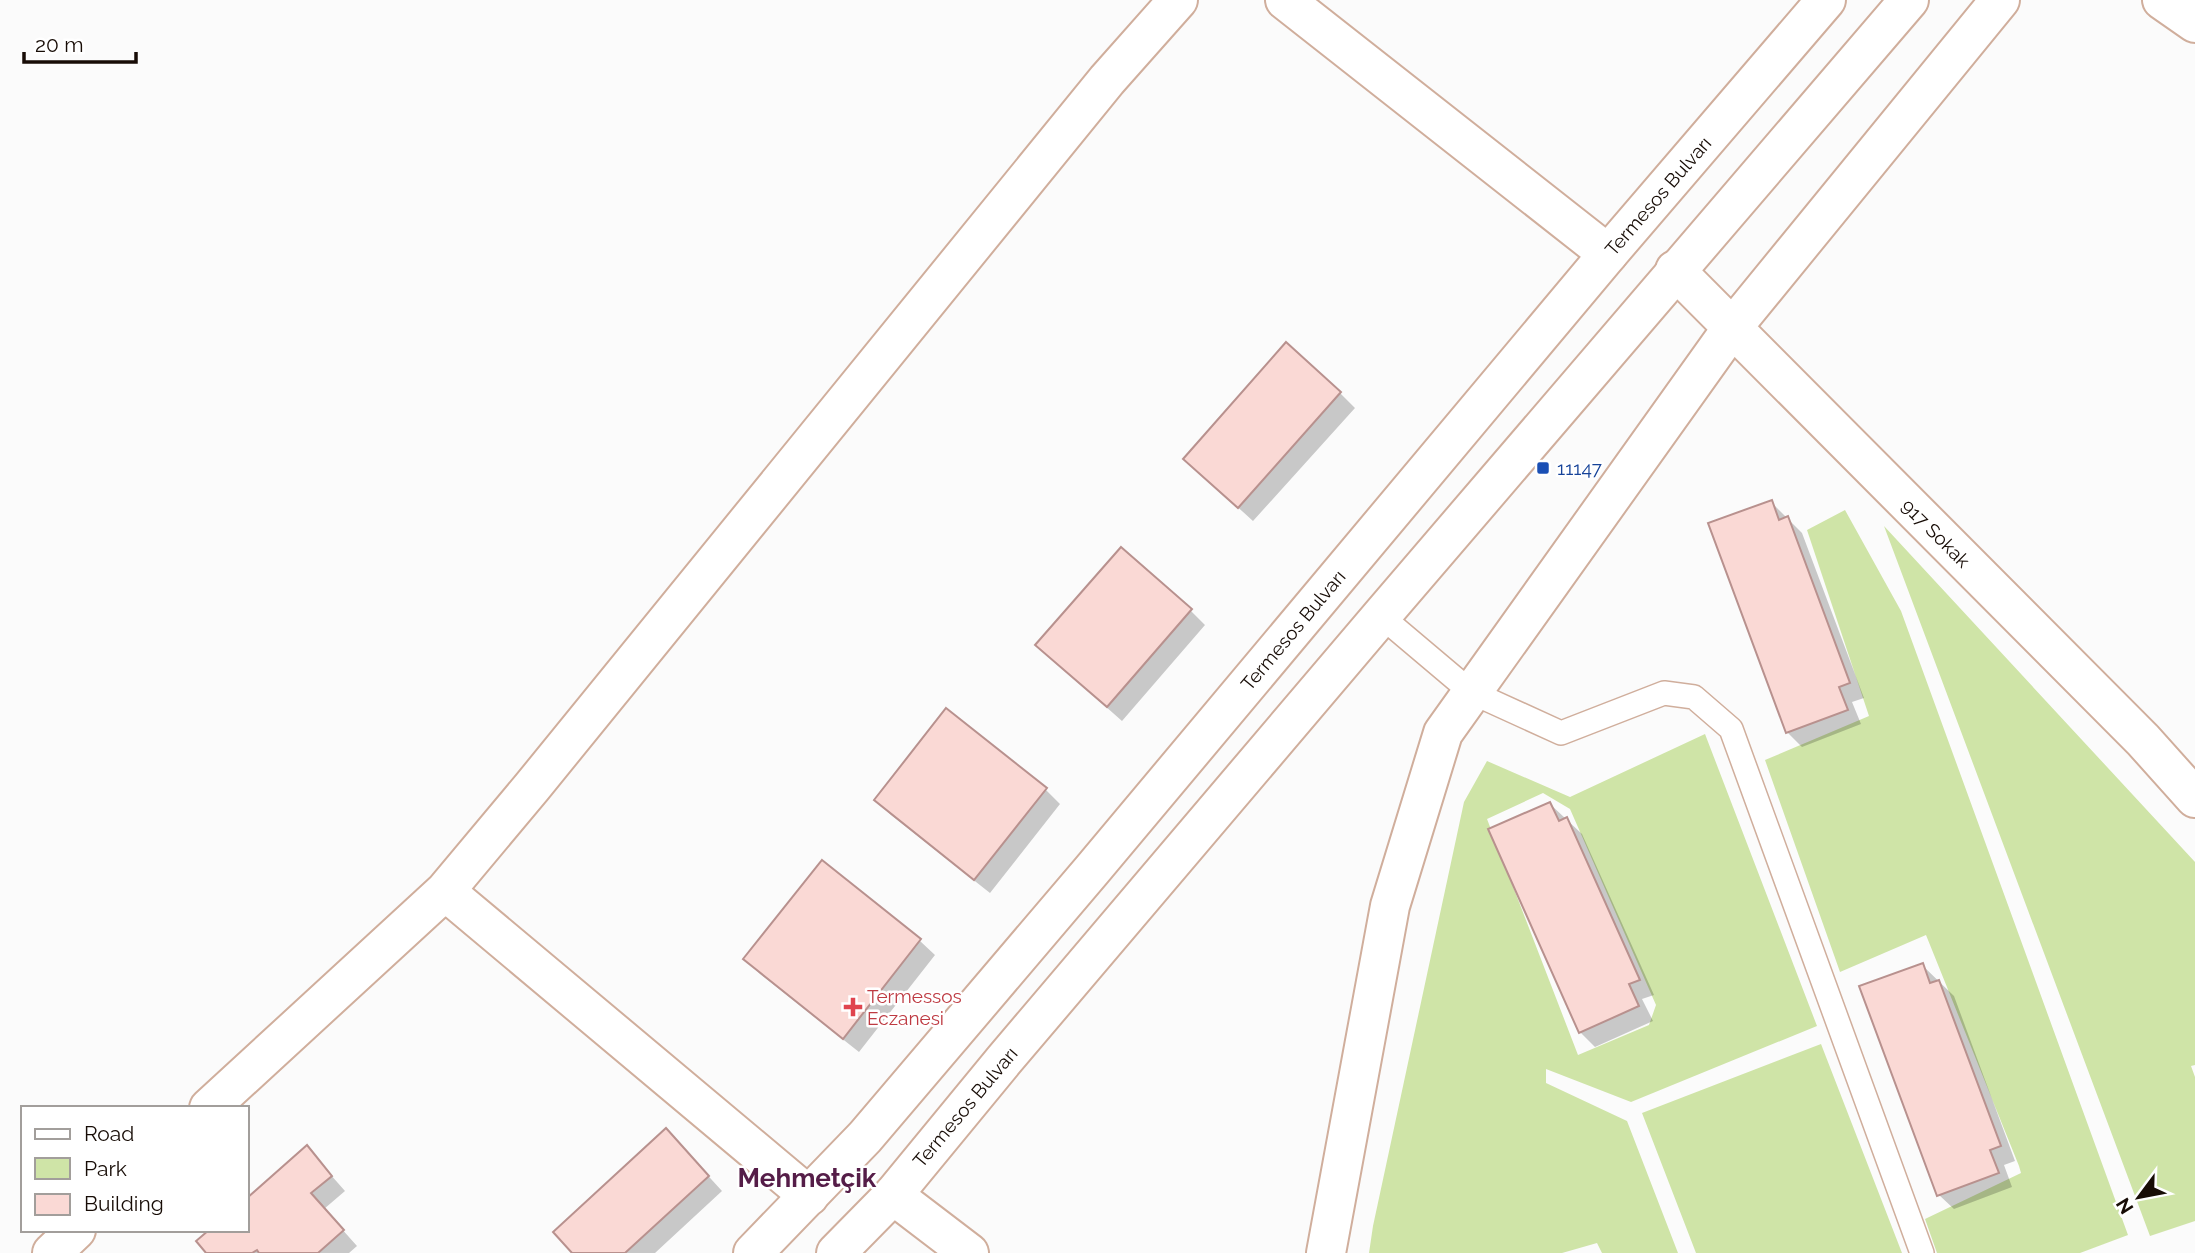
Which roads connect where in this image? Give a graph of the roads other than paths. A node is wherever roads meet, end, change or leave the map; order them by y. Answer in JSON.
{"nodes":[{"id":1,"x":1178,"y":0,"type":"edge"},
{"id":2,"x":1285,"y":0,"type":"edge"},
{"id":3,"x":1826,"y":0,"type":"edge"},
{"id":4,"x":1909,"y":0,"type":"edge"},
{"id":5,"x":2000,"y":0,"type":"edge"},
{"id":6,"x":2162,"y":0,"type":"edge"},
{"id":7,"x":2195,"y":23,"type":"edge"},
{"id":8,"x":1608,"y":254,"type":"junction"},
{"id":9,"x":1675,"y":270,"type":"junction"},
{"id":10,"x":1732,"y":328,"type":"junction"},
{"id":11,"x":1381,"y":616,"type":"junction"},
{"id":12,"x":1471,"y":692,"type":"junction"},
{"id":13,"x":2195,"y":798,"type":"edge"},
{"id":14,"x":445,"y":891,"type":"junction"},
{"id":15,"x":211,"y":1106,"type":"edge"},
{"id":16,"x":893,"y":1195,"type":"junction"},
{"id":17,"x":808,"y":1196,"type":"junction"},
{"id":18,"x":74,"y":1232,"type":"edge"},
{"id":19,"x":52,"y":1253,"type":"edge"},
{"id":20,"x":753,"y":1253,"type":"edge"},
{"id":21,"x":836,"y":1253,"type":"edge"},
{"id":22,"x":969,"y":1253,"type":"edge"},
{"id":23,"x":1326,"y":1253,"type":"edge"},
{"id":24,"x":1922,"y":1253,"type":"edge"}],
"edges":[{"from":1,"to":14,"type":"street"},
{"from":2,"to":8,"type":"street"},
{"from":3,"to":8,"type":"street","name":"Termesos Bulvarı"},
{"from":4,"to":9,"type":"street","name":"Termesos Bulvarı"},
{"from":5,"to":10,"type":"street"},
{"from":6,"to":7,"type":"street"},
{"from":8,"to":17,"type":"street","name":"Termesos Bulvarı"},
{"from":9,"to":10,"type":"street","name":"917 Sokak"},
{"from":9,"to":11,"type":"street","name":"Termesos Bulvarı"},
{"from":10,"to":12,"type":"street"},
{"from":10,"to":13,"type":"street","name":"917 Sokak"},
{"from":11,"to":12,"type":"lane"},
{"from":11,"to":16,"type":"street","name":"Termesos Bulvarı"},
{"from":12,"to":23,"type":"street"},
{"from":12,"to":24,"type":"lane"},
{"from":14,"to":15,"type":"street"},
{"from":14,"to":17,"type":"street"},
{"from":16,"to":21,"type":"street","name":"Termesos Bulvarı"},
{"from":16,"to":22,"type":"street"},
{"from":17,"to":20,"type":"street","name":"Termesos Bulvarı"},
{"from":18,"to":19,"type":"street"}]}
